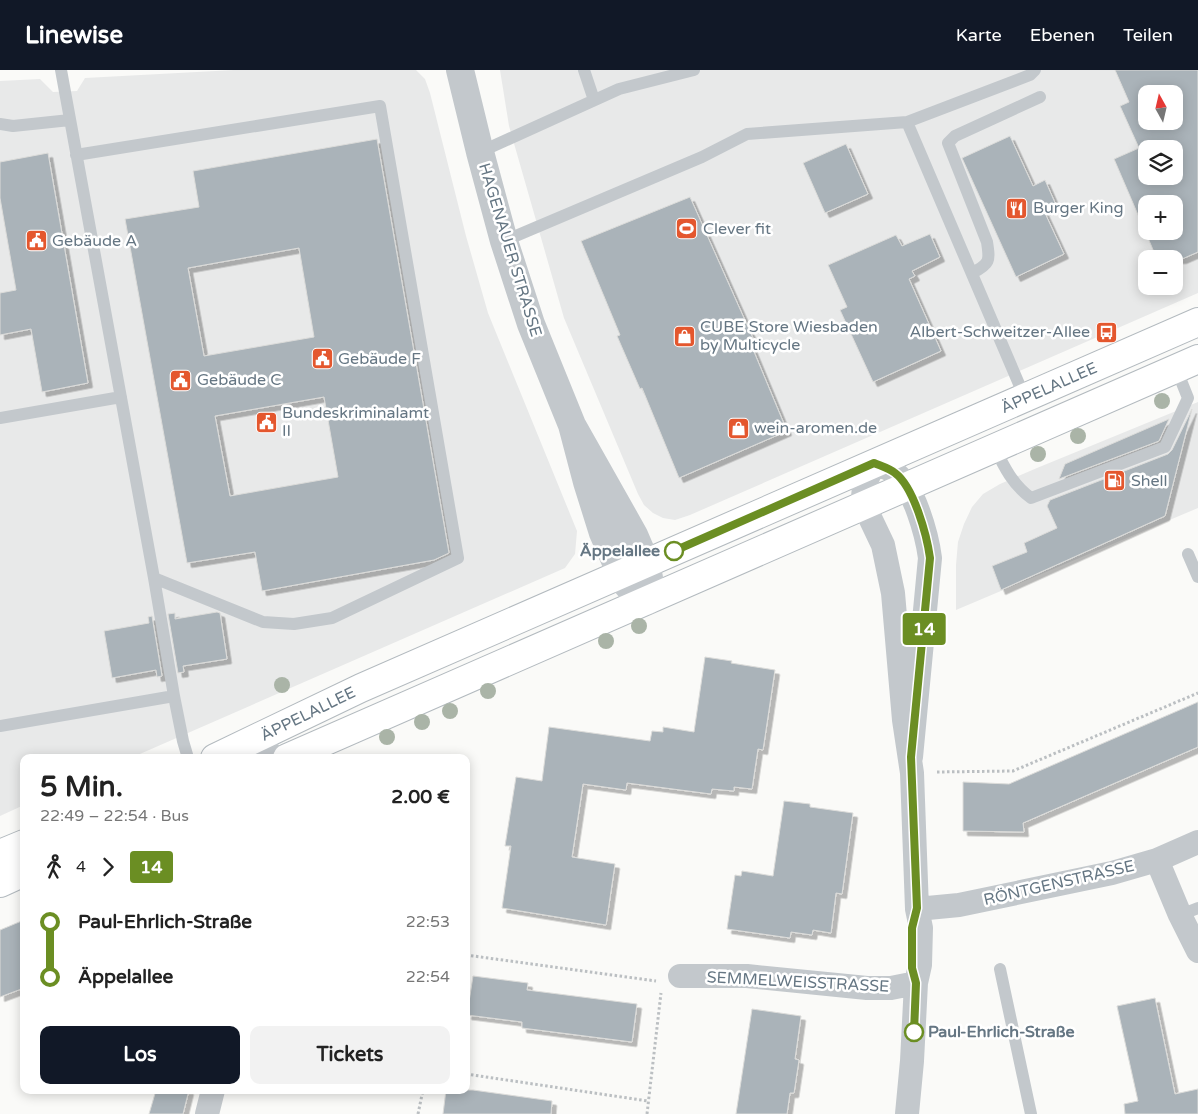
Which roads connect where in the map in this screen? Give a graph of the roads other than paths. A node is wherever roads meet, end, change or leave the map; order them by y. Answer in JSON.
{"nodes":[{"id":1,"x":61,"y":70,"type":"edge"},
{"id":2,"x":460,"y":70,"type":"edge"},
{"id":3,"x":584,"y":70,"type":"edge"},
{"id":4,"x":694,"y":70,"type":"edge"},
{"id":5,"x":1035,"y":70,"type":"edge"},
{"id":6,"x":1040,"y":97,"type":"dead end"},
{"id":7,"x":594,"y":100,"type":"junction"},
{"id":8,"x":70,"y":120,"type":"junction"},
{"id":9,"x":907,"y":122,"type":"junction"},
{"id":10,"x":0,"y":124,"type":"edge"},
{"id":11,"x":480,"y":152,"type":"junction"},
{"id":12,"x":76,"y":155,"type":"junction"},
{"id":13,"x":504,"y":241,"type":"junction"},
{"id":14,"x":972,"y":272,"type":"junction"},
{"id":15,"x":1198,"y":322,"type":"edge"},
{"id":16,"x":1187,"y":364,"type":"edge"},
{"id":17,"x":121,"y":397,"type":"junction"},
{"id":18,"x":1025,"y":398,"type":"junction"},
{"id":19,"x":0,"y":418,"type":"edge"},
{"id":20,"x":572,"y":425,"type":"junction"},
{"id":21,"x":995,"y":448,"type":"junction"},
{"id":22,"x":874,"y":463,"type":"junction"},
{"id":23,"x":906,"y":487,"type":"junction"},
{"id":24,"x":864,"y":505,"type":"junction"},
{"id":25,"x":1188,"y":554,"type":"dead end"},
{"id":26,"x":646,"y":563,"type":"junction"},
{"id":27,"x":620,"y":575,"type":"junction"},
{"id":28,"x":1198,"y":577,"type":"edge"},
{"id":29,"x":154,"y":578,"type":"junction"},
{"id":30,"x":647,"y":600,"type":"junction"},
{"id":31,"x":174,"y":696,"type":"junction"},
{"id":32,"x":0,"y":726,"type":"edge"},
{"id":33,"x":260,"y":752,"type":"edge"},
{"id":34,"x":187,"y":754,"type":"edge"},
{"id":35,"x":245,"y":754,"type":"edge"},
{"id":36,"x":296,"y":754,"type":"edge"},
{"id":37,"x":912,"y":765,"type":"junction"},
{"id":38,"x":1198,"y":842,"type":"edge"},
{"id":39,"x":20,"y":846,"type":"edge"},
{"id":40,"x":0,"y":854,"type":"edge"},
{"id":41,"x":1157,"y":860,"type":"junction"},
{"id":42,"x":20,"y":874,"type":"edge"},
{"id":43,"x":0,"y":882,"type":"edge"},
{"id":44,"x":917,"y":908,"type":"junction"},
{"id":45,"x":1189,"y":912,"type":"edge"},
{"id":46,"x":1198,"y":951,"type":"edge"},
{"id":47,"x":1000,"y":969,"type":"dead end"},
{"id":48,"x":680,"y":976,"type":"road end"},
{"id":49,"x":916,"y":983,"type":"junction"},
{"id":50,"x":211,"y":1094,"type":"edge"},
{"id":51,"x":207,"y":1114,"type":"edge"},
{"id":52,"x":907,"y":1114,"type":"edge"},
{"id":53,"x":1031,"y":1114,"type":"edge"}],
"edges":[{"from":1,"to":8,"type":"lane"},
{"from":2,"to":11,"type":"street","name":"HAGENAUER STRASSE"},
{"from":3,"to":7,"type":"lane"},
{"from":4,"to":7,"type":"lane"},
{"from":5,"to":9,"type":"lane"},
{"from":6,"to":14,"type":"lane"},
{"from":7,"to":11,"type":"lane"},
{"from":8,"to":10,"type":"lane"},
{"from":8,"to":12,"type":"lane"},
{"from":9,"to":13,"type":"lane"},
{"from":9,"to":14,"type":"lane"},
{"from":11,"to":13,"type":"street","name":"HAGENAUER STRASSE"},
{"from":12,"to":17,"type":"lane"},
{"from":12,"to":29,"type":"lane"},
{"from":13,"to":20,"type":"street","name":"HAGENAUER STRASSE"},
{"from":14,"to":18,"type":"lane"},
{"from":15,"to":18,"type":"main road","name":"ÄPPELALLEE"},
{"from":16,"to":21,"type":"main road","name":"ÄPPELALLEE"},
{"from":16,"to":21,"type":"lane"},
{"from":17,"to":19,"type":"lane"},
{"from":17,"to":29,"type":"lane"},
{"from":18,"to":22,"type":"main road","name":"ÄPPELALLEE"},
{"from":20,"to":26,"type":"street","name":"HAGENAUER STRASSE"},
{"from":20,"to":27,"type":"street","name":"HAGENAUER STRASSE"},
{"from":21,"to":23,"type":"main road","name":"ÄPPELALLEE"},
{"from":22,"to":23,"type":"street"},
{"from":22,"to":24,"type":"street"},
{"from":22,"to":26,"type":"main road","name":"ÄPPELALLEE"},
{"from":23,"to":24,"type":"main road","name":"ÄPPELALLEE"},
{"from":23,"to":37,"type":"street"},
{"from":24,"to":30,"type":"main road","name":"ÄPPELALLEE"},
{"from":24,"to":37,"type":"street"},
{"from":25,"to":28,"type":"lane"},
{"from":26,"to":27,"type":"main road","name":"ÄPPELALLEE"},
{"from":26,"to":30,"type":"street","name":"HAGENAUER STRASSE"},
{"from":27,"to":30,"type":"street","name":"HAGENAUER STRASSE"},
{"from":27,"to":33,"type":"main road","name":"ÄPPELALLEE"},
{"from":29,"to":31,"type":"lane"},
{"from":30,"to":36,"type":"main road","name":"ÄPPELALLEE"},
{"from":31,"to":32,"type":"lane"},
{"from":31,"to":34,"type":"lane"},
{"from":33,"to":35,"type":"main road","name":"ÄPPELALLEE"},
{"from":37,"to":44,"type":"street"},
{"from":38,"to":41,"type":"street","name":"RÖNTGENSTRASSE"},
{"from":39,"to":40,"type":"main road"},
{"from":41,"to":44,"type":"street","name":"RÖNTGENSTRASSE"},
{"from":41,"to":45,"type":"street"},
{"from":42,"to":43,"type":"main road"},
{"from":44,"to":49,"type":"street"},
{"from":45,"to":46,"type":"street"},
{"from":47,"to":53,"type":"lane"},
{"from":48,"to":49,"type":"street","name":"SEMMELWEISSTRASSE"},
{"from":49,"to":52,"type":"street"},
{"from":50,"to":51,"type":"street"}]}
